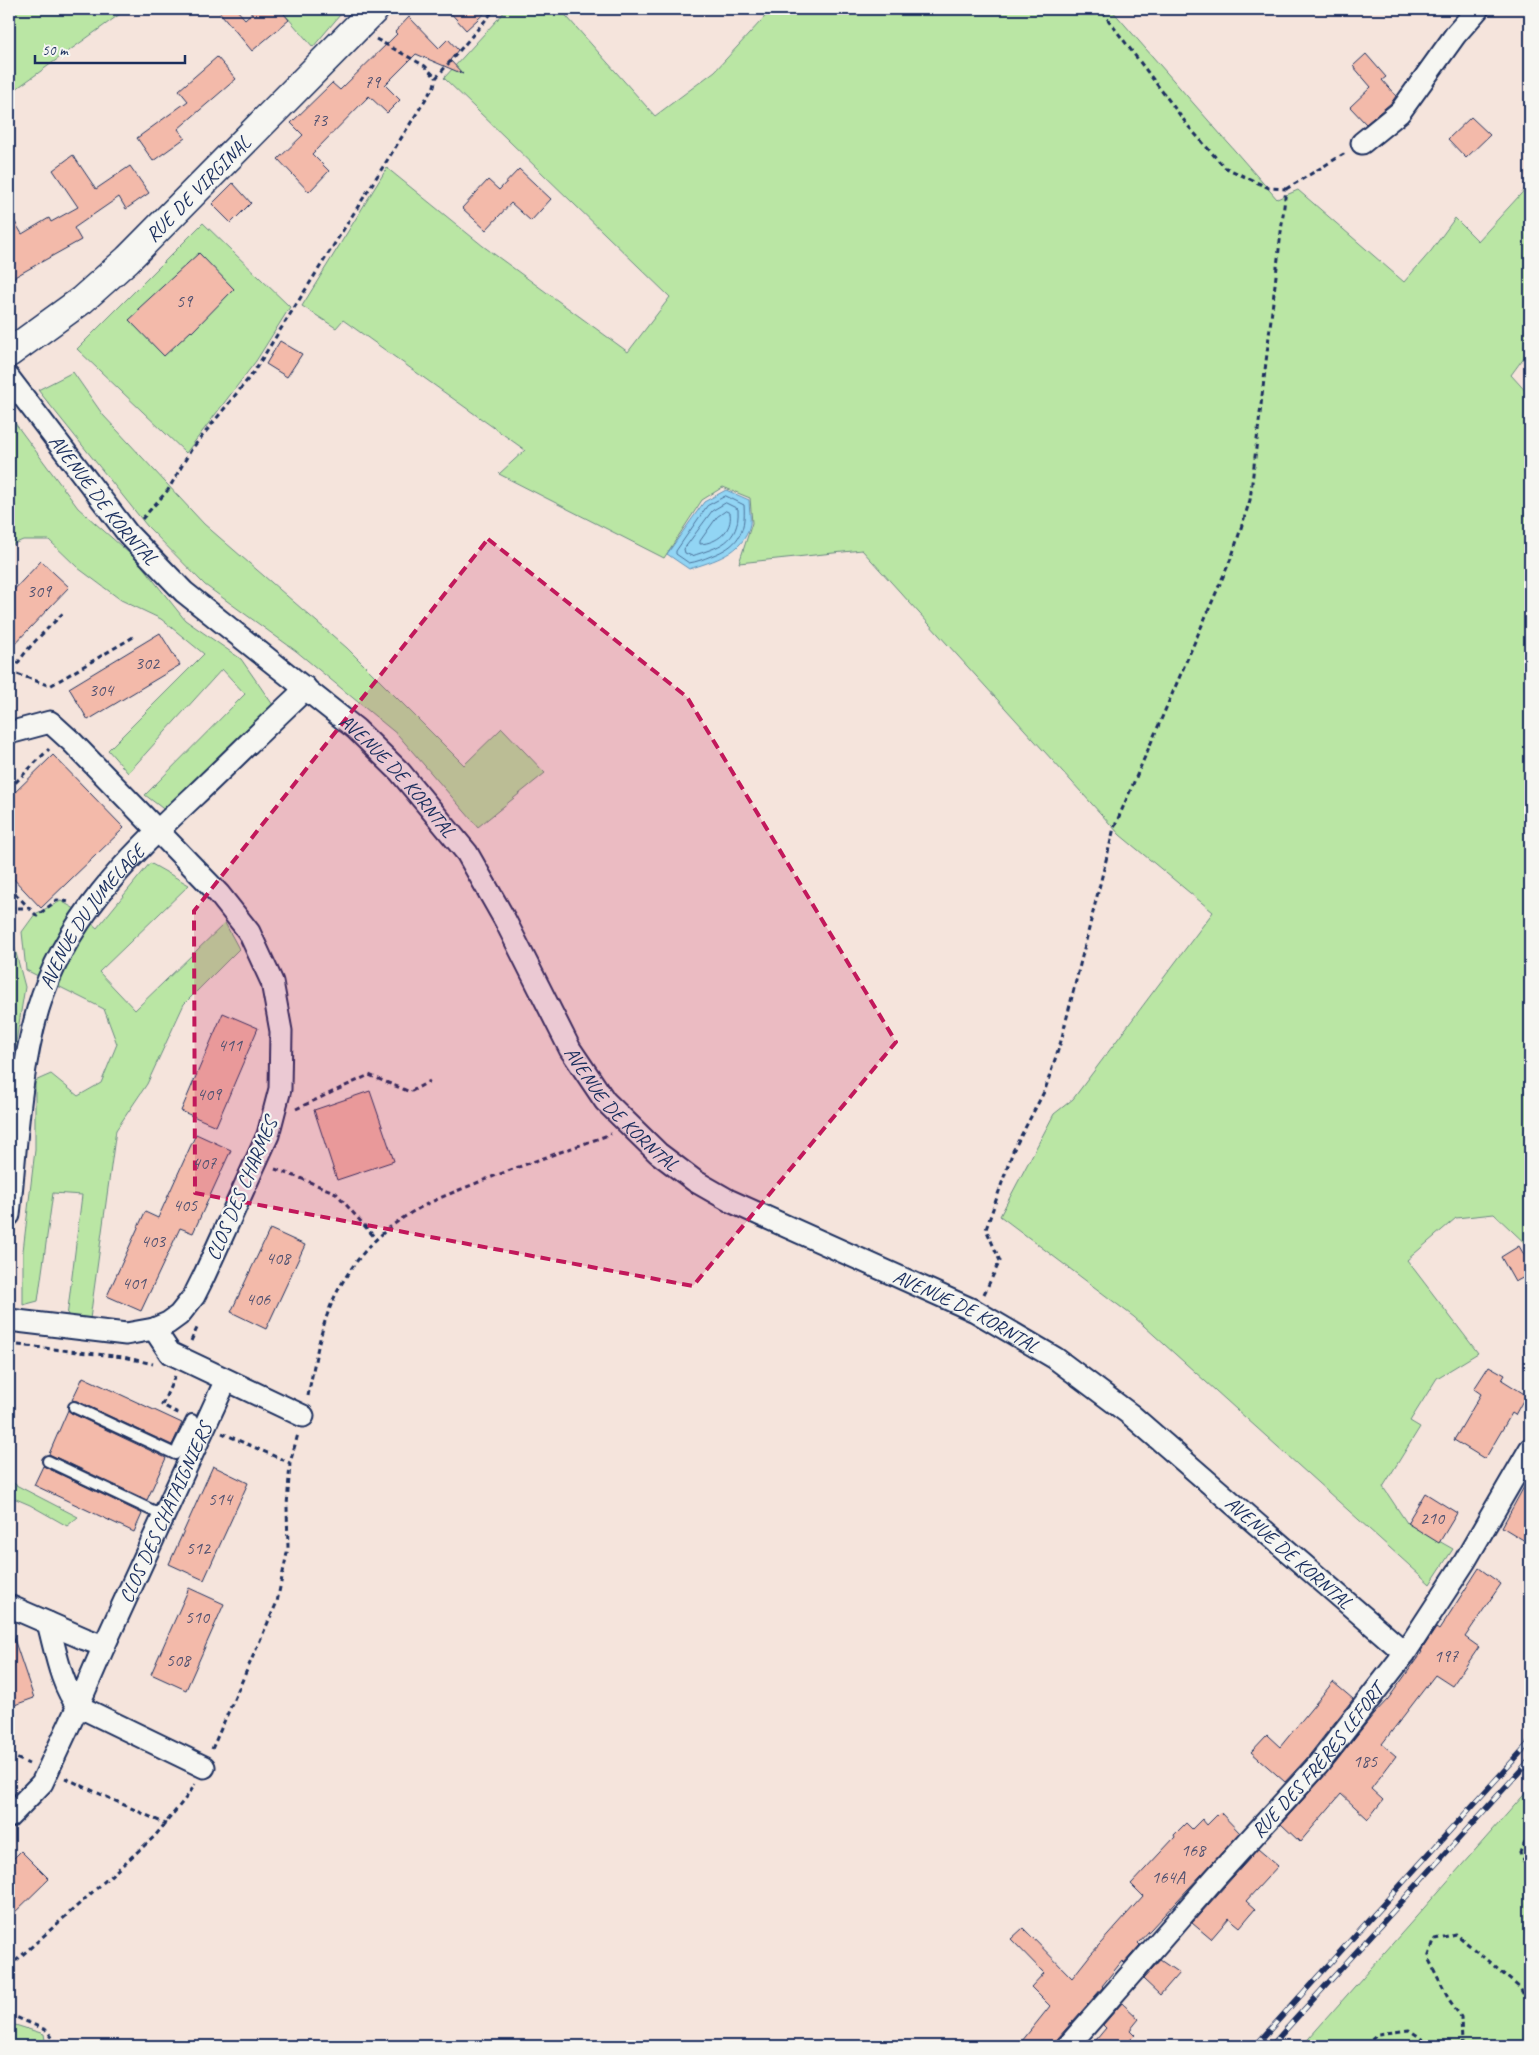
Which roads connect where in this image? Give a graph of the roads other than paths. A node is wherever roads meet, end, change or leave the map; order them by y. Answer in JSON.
{"nodes":[{"id":1,"x":1478,"y":9,"type":"edge"},
{"id":2,"x":362,"y":18,"type":"edge"},
{"id":3,"x":1362,"y":143,"type":"road end"},
{"id":4,"x":9,"y":353,"type":"edge"},
{"id":5,"x":9,"y":378,"type":"edge"},
{"id":6,"x":305,"y":687,"type":"junction"},
{"id":7,"x":9,"y":733,"type":"edge"},
{"id":8,"x":157,"y":831,"type":"junction"},
{"id":9,"x":13,"y":1137,"type":"edge"},
{"id":10,"x":9,"y":1215,"type":"edge"},
{"id":11,"x":9,"y":1320,"type":"edge"},
{"id":12,"x":154,"y":1329,"type":"junction"},
{"id":13,"x":226,"y":1380,"type":"junction"},
{"id":14,"x":74,"y":1407,"type":"dead end"},
{"id":15,"x":303,"y":1416,"type":"road end"},
{"id":16,"x":198,"y":1423,"type":"junction"},
{"id":17,"x":1530,"y":1449,"type":"edge"},
{"id":18,"x":48,"y":1461,"type":"dead end"},
{"id":19,"x":164,"y":1516,"type":"junction"},
{"id":20,"x":9,"y":1606,"type":"edge"},
{"id":21,"x":48,"y":1623,"type":"junction"},
{"id":22,"x":104,"y":1646,"type":"junction"},
{"id":23,"x":1405,"y":1653,"type":"junction"},
{"id":24,"x":78,"y":1706,"type":"junction"},
{"id":25,"x":204,"y":1767,"type":"road end"},
{"id":26,"x":9,"y":1817,"type":"edge"},
{"id":27,"x":1068,"y":2046,"type":"edge"}],
"edges":[{"from":1,"to":3,"type":"street"},
{"from":2,"to":4,"type":"street","name":"RUE DE VIRGINAL"},
{"from":5,"to":6,"type":"street","name":"AVENUE DE KORNTAL"},
{"from":6,"to":8,"type":"street","name":"AVENUE DU JUMELAGE"},
{"from":6,"to":23,"type":"street","name":"AVENUE DE KORNTAL"},
{"from":7,"to":8,"type":"street","name":"CLOS DES CHARMES"},
{"from":8,"to":9,"type":"street","name":"AVENUE DU JUMELAGE"},
{"from":8,"to":12,"type":"street","name":"CLOS DES CHARMES"},
{"from":9,"to":10,"type":"street","name":"AVENUE DU JUMELAGE"},
{"from":11,"to":12,"type":"street","name":"CLOS DES CHARMES"},
{"from":12,"to":13,"type":"street"},
{"from":13,"to":15,"type":"street"},
{"from":13,"to":16,"type":"street","name":"CLOS DES CHÂTAIGNIERS"},
{"from":14,"to":16,"type":"lane"},
{"from":16,"to":19,"type":"street","name":"CLOS DES CHÂTAIGNIERS"},
{"from":17,"to":23,"type":"street","name":"RUE DES FRÈRES LEFORT"},
{"from":18,"to":19,"type":"lane"},
{"from":19,"to":22,"type":"street","name":"CLOS DES CHÂTAIGNIERS"},
{"from":20,"to":21,"type":"street"},
{"from":21,"to":22,"type":"street"},
{"from":21,"to":24,"type":"street"},
{"from":22,"to":24,"type":"street","name":"CLOS DES CHÂTAIGNIERS"},
{"from":23,"to":27,"type":"street","name":"RUE DES FRÈRES LEFORT"},
{"from":24,"to":25,"type":"street"},
{"from":24,"to":26,"type":"street","name":"CLOS DES CHÂTAIGNIERS"}]}
